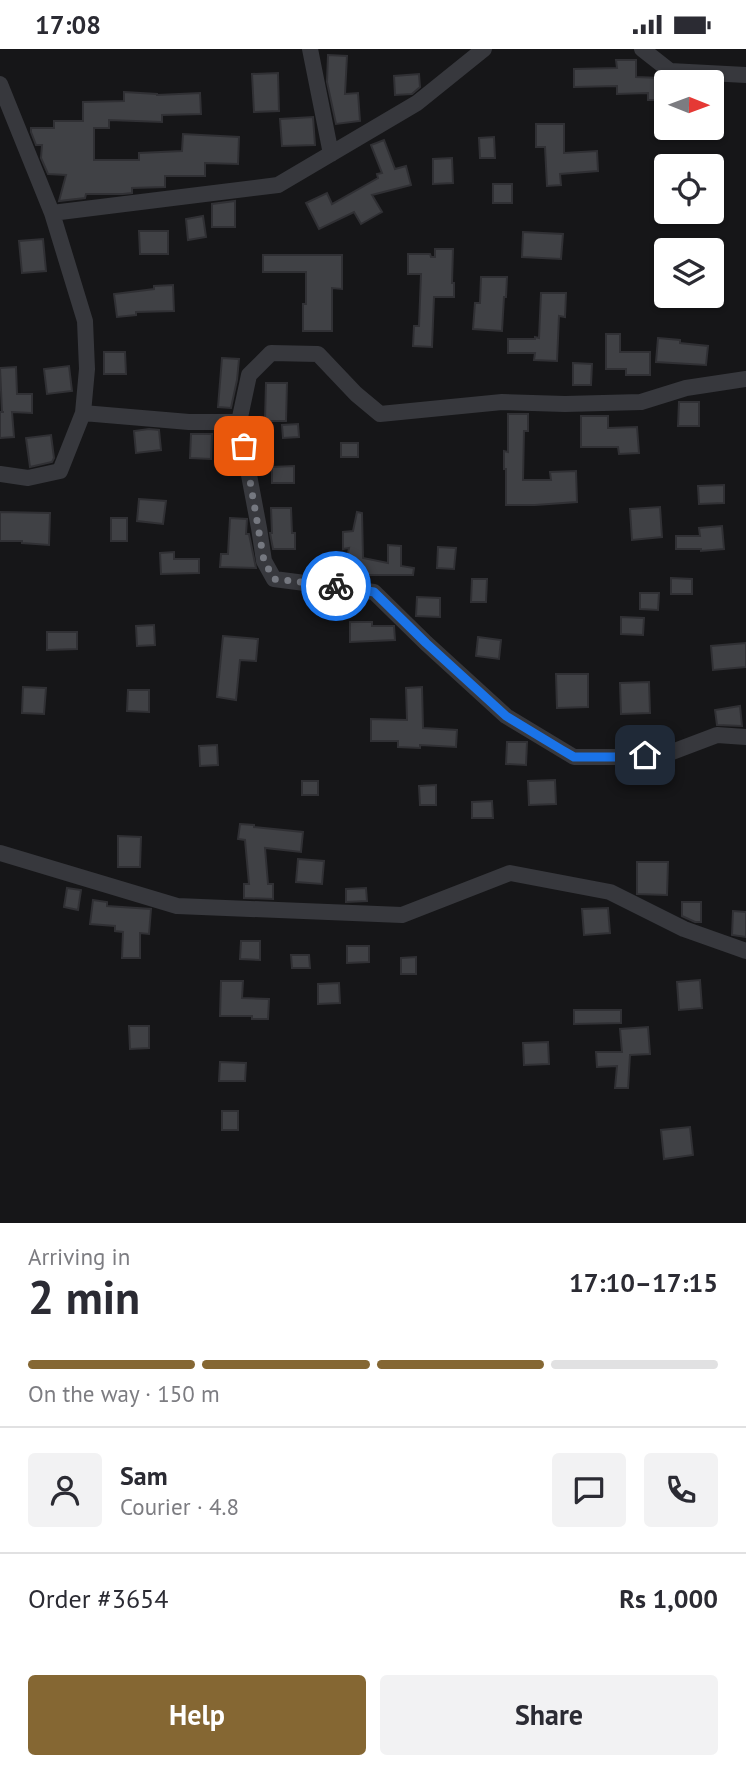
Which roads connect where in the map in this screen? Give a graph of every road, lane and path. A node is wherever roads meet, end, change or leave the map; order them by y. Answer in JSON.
{"nodes":[{"id":1,"x":310,"y":49,"type":"edge"},
{"id":2,"x":484,"y":49,"type":"edge"},
{"id":3,"x":642,"y":49,"type":"edge"},
{"id":4,"x":746,"y":75,"type":"edge"},
{"id":5,"x":0,"y":84,"type":"edge"},
{"id":6,"x":331,"y":154,"type":"junction"},
{"id":7,"x":52,"y":213,"type":"junction"},
{"id":8,"x":746,"y":379,"type":"edge"},
{"id":9,"x":83,"y":413,"type":"junction"},
{"id":10,"x":239,"y":422,"type":"junction"},
{"id":11,"x":0,"y":474,"type":"edge"},
{"id":12,"x":746,"y":737,"type":"edge"},
{"id":13,"x":0,"y":853,"type":"edge"},
{"id":14,"x":746,"y":951,"type":"edge"}],
"edges":[{"from":1,"to":6,"type":"street"},
{"from":2,"to":6,"type":"street"},
{"from":3,"to":4,"type":"street"},
{"from":5,"to":7,"type":"street"},
{"from":6,"to":7,"type":"street"},
{"from":7,"to":9,"type":"street"},
{"from":8,"to":10,"type":"street"},
{"from":9,"to":10,"type":"street"},
{"from":9,"to":11,"type":"street"},
{"from":10,"to":12,"type":"street"},
{"from":13,"to":14,"type":"street"}]}
